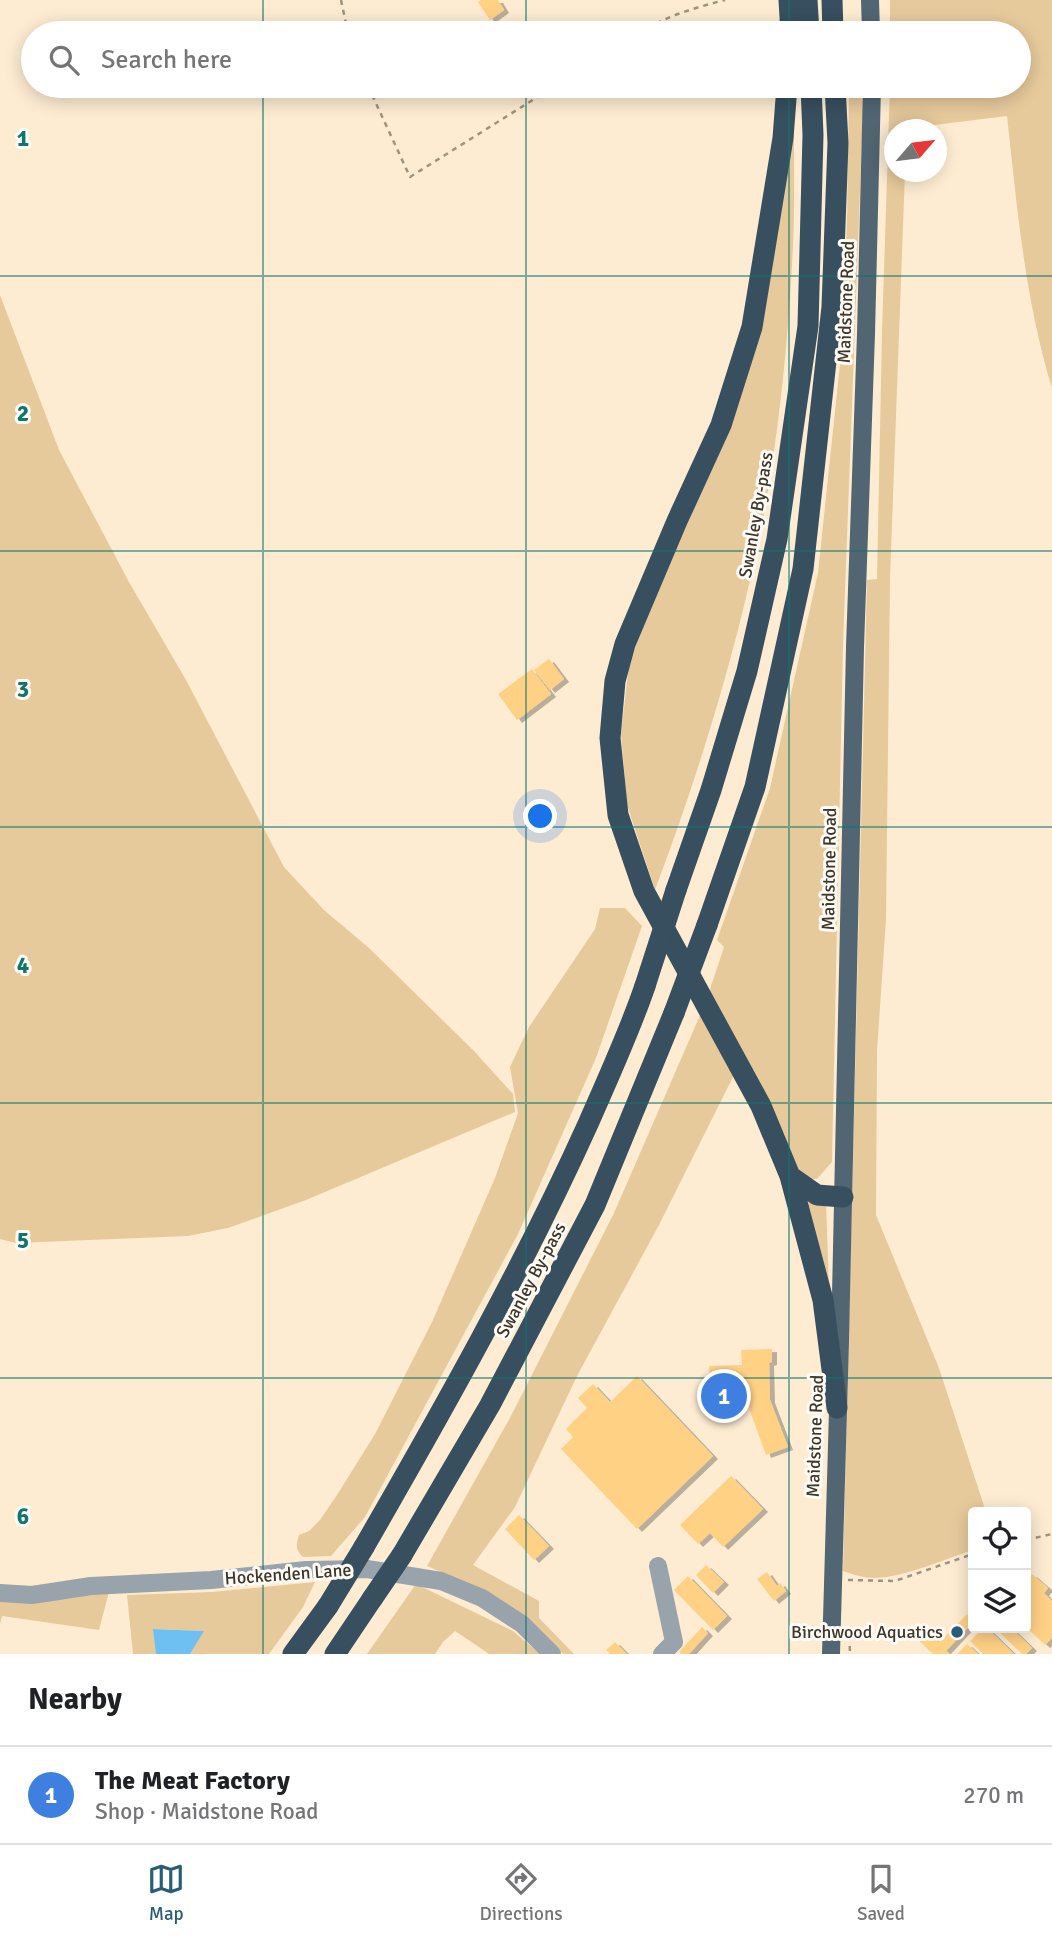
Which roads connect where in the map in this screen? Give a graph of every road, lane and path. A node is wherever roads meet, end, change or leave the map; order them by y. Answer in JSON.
{"nodes":[{"id":1,"x":341,"y":0,"type":"edge"},
{"id":2,"x":725,"y":0,"type":"edge"},
{"id":3,"x":789,"y":0,"type":"edge"},
{"id":4,"x":807,"y":0,"type":"edge"},
{"id":5,"x":832,"y":0,"type":"edge"},
{"id":6,"x":870,"y":0,"type":"edge"},
{"id":7,"x":345,"y":21,"type":"edge"},
{"id":8,"x":661,"y":21,"type":"edge"},
{"id":9,"x":790,"y":21,"type":"edge"},
{"id":10,"x":808,"y":21,"type":"edge"},
{"id":11,"x":833,"y":21,"type":"edge"},
{"id":12,"x":871,"y":21,"type":"edge"},
{"id":13,"x":374,"y":98,"type":"edge"},
{"id":14,"x":536,"y":98,"type":"edge"},
{"id":15,"x":786,"y":98,"type":"edge"},
{"id":16,"x":811,"y":98,"type":"edge"},
{"id":17,"x":836,"y":98,"type":"edge"},
{"id":18,"x":872,"y":98,"type":"edge"},
{"id":19,"x":790,"y":1177,"type":"junction"},
{"id":20,"x":844,"y":1197,"type":"junction"},
{"id":21,"x":837,"y":1408,"type":"junction"},
{"id":22,"x":1052,"y":1534,"type":"edge"},
{"id":23,"x":1031,"y":1538,"type":"edge"},
{"id":24,"x":968,"y":1556,"type":"edge"},
{"id":25,"x":657,"y":1566,"type":"dead end"},
{"id":26,"x":832,"y":1578,"type":"junction"},
{"id":27,"x":0,"y":1593,"type":"edge"},
{"id":28,"x":293,"y":1654,"type":"edge"},
{"id":29,"x":335,"y":1654,"type":"edge"},
{"id":30,"x":552,"y":1654,"type":"edge"},
{"id":31,"x":662,"y":1654,"type":"edge"},
{"id":32,"x":831,"y":1654,"type":"edge"}],
"edges":[{"from":1,"to":7,"type":"path"},
{"from":2,"to":8,"type":"path"},
{"from":3,"to":9,"type":"highway"},
{"from":4,"to":10,"type":"highway"},
{"from":5,"to":11,"type":"highway"},
{"from":6,"to":12,"type":"main road"},
{"from":13,"to":14,"type":"path"},
{"from":15,"to":19,"type":"highway"},
{"from":16,"to":28,"type":"highway","name":"Swanley By-pass","bridge":true},
{"from":17,"to":29,"type":"highway","name":"Swanley By-pass","bridge":true},
{"from":18,"to":20,"type":"main road","name":"Maidstone Road"},
{"from":19,"to":20,"type":"highway"},
{"from":19,"to":21,"type":"highway"},
{"from":20,"to":21,"type":"main road","name":"Maidstone Road"},
{"from":21,"to":26,"type":"main road","name":"Maidstone Road"},
{"from":22,"to":23,"type":"path"},
{"from":24,"to":26,"type":"path"},
{"from":25,"to":31,"type":"street"},
{"from":26,"to":32,"type":"main road","name":"Maidstone Road"},
{"from":27,"to":30,"type":"street","name":"Hockenden Lane"}]}
